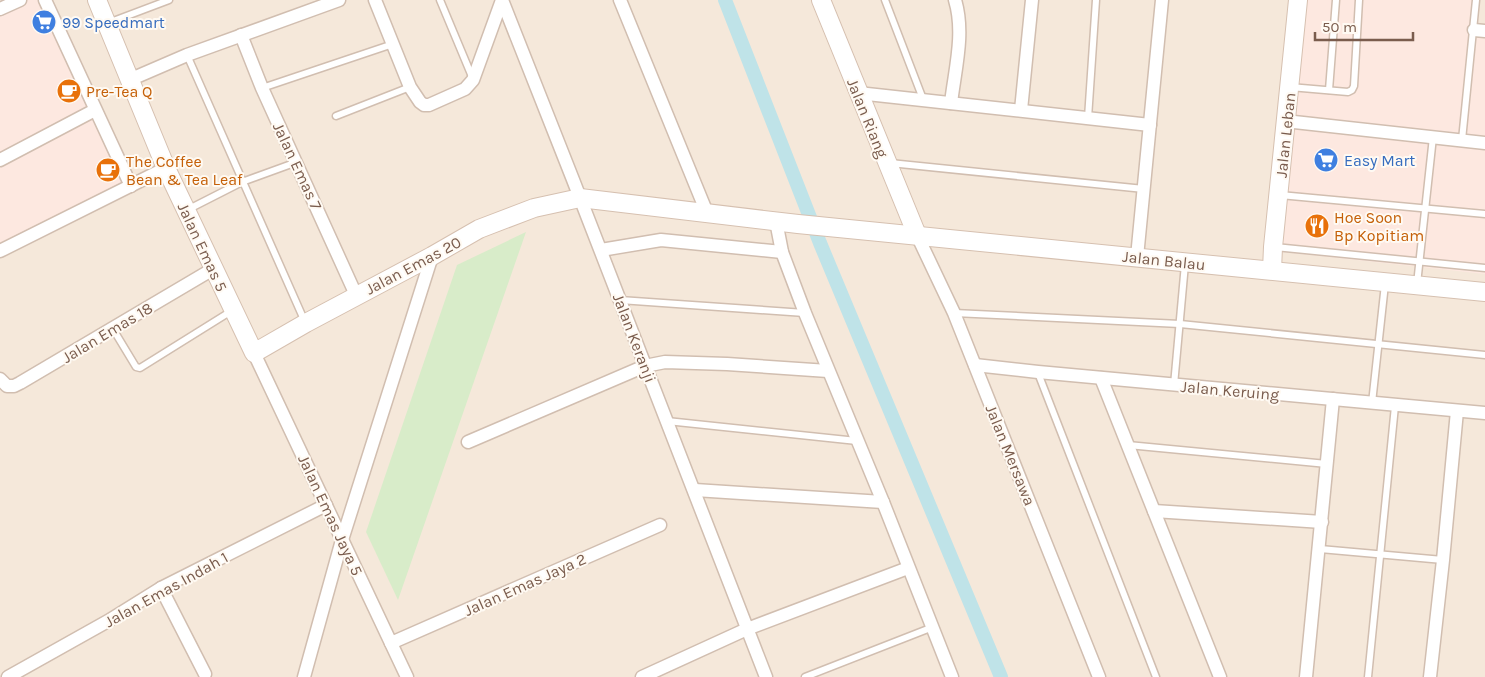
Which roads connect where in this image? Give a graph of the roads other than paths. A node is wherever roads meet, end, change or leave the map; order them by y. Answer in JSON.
{"nodes":[{"id":1,"x":20,"y":0,"type":"edge"},
{"id":2,"x":45,"y":0,"type":"edge"},
{"id":3,"x":97,"y":0,"type":"edge"},
{"id":4,"x":169,"y":0,"type":"edge"},
{"id":5,"x":339,"y":0,"type":"edge"},
{"id":6,"x":375,"y":0,"type":"edge"},
{"id":7,"x":440,"y":0,"type":"edge"},
{"id":8,"x":502,"y":0,"type":"edge"},
{"id":9,"x":620,"y":0,"type":"edge"},
{"id":10,"x":821,"y":0,"type":"edge"},
{"id":11,"x":885,"y":0,"type":"edge"},
{"id":12,"x":955,"y":0,"type":"edge"},
{"id":13,"x":1032,"y":0,"type":"edge"},
{"id":14,"x":1096,"y":0,"type":"edge"},
{"id":15,"x":1162,"y":0,"type":"edge"},
{"id":16,"x":1298,"y":0,"type":"edge"},
{"id":17,"x":1336,"y":0,"type":"edge"},
{"id":18,"x":1359,"y":0,"type":"edge"},
{"id":19,"x":1476,"y":0,"type":"edge"},
{"id":20,"x":0,"y":9,"type":"edge"},
{"id":21,"x":107,"y":24,"type":"junction"},
{"id":22,"x":1479,"y":30,"type":"edge"},
{"id":23,"x":241,"y":35,"type":"junction"},
{"id":24,"x":394,"y":43,"type":"junction"},
{"id":25,"x":187,"y":55,"type":"junction"},
{"id":26,"x":129,"y":80,"type":"junction"},
{"id":27,"x":473,"y":80,"type":"junction"},
{"id":28,"x":410,"y":87,"type":"junction"},
{"id":29,"x":1290,"y":87,"type":"junction"},
{"id":30,"x":262,"y":88,"type":"junction"},
{"id":31,"x":1329,"y":90,"type":"junction"},
{"id":32,"x":858,"y":93,"type":"junction"},
{"id":33,"x":923,"y":99,"type":"junction"},
{"id":34,"x":951,"y":103,"type":"junction"},
{"id":35,"x":95,"y":110,"type":"junction"},
{"id":36,"x":1021,"y":110,"type":"junction"},
{"id":37,"x":336,"y":116,"type":"dead end"},
{"id":38,"x":1088,"y":118,"type":"junction"},
{"id":39,"x":1285,"y":121,"type":"junction"},
{"id":40,"x":1150,"y":125,"type":"junction"},
{"id":41,"x":1433,"y":137,"type":"junction"},
{"id":42,"x":1462,"y":140,"type":"junction"},
{"id":43,"x":1485,"y":143,"type":"edge"},
{"id":44,"x":0,"y":160,"type":"edge"},
{"id":45,"x":297,"y":162,"type":"junction"},
{"id":46,"x":887,"y":162,"type":"junction"},
{"id":47,"x":166,"y":168,"type":"junction"},
{"id":48,"x":242,"y":182,"type":"junction"},
{"id":49,"x":131,"y":186,"type":"junction"},
{"id":50,"x":1145,"y":190,"type":"junction"},
{"id":51,"x":1278,"y":195,"type":"junction"},
{"id":52,"x":580,"y":198,"type":"junction"},
{"id":53,"x":1425,"y":208,"type":"junction"},
{"id":54,"x":186,"y":210,"type":"junction"},
{"id":55,"x":707,"y":213,"type":"junction"},
{"id":56,"x":1485,"y":214,"type":"edge"},
{"id":57,"x":776,"y":221,"type":"junction"},
{"id":58,"x":918,"y":235,"type":"junction"},
{"id":59,"x":1273,"y":247,"type":"junction"},
{"id":60,"x":601,"y":250,"type":"junction"},
{"id":61,"x":0,"y":251,"type":"edge"},
{"id":62,"x":782,"y":252,"type":"junction"},
{"id":63,"x":432,"y":256,"type":"junction"},
{"id":64,"x":1138,"y":257,"type":"junction"},
{"id":65,"x":1419,"y":261,"type":"junction"},
{"id":66,"x":1185,"y":262,"type":"junction"},
{"id":67,"x":1485,"y":268,"type":"edge"},
{"id":68,"x":213,"y":270,"type":"junction"},
{"id":69,"x":1272,"y":270,"type":"junction"},
{"id":70,"x":1385,"y":282,"type":"junction"},
{"id":71,"x":1417,"y":285,"type":"junction"},
{"id":72,"x":1485,"y":292,"type":"edge"},
{"id":73,"x":356,"y":295,"type":"junction"},
{"id":74,"x":620,"y":300,"type":"junction"},
{"id":75,"x":233,"y":310,"type":"junction"},
{"id":76,"x":954,"y":312,"type":"junction"},
{"id":77,"x":805,"y":313,"type":"junction"},
{"id":78,"x":306,"y":323,"type":"junction"},
{"id":79,"x":1180,"y":324,"type":"junction"},
{"id":80,"x":113,"y":329,"type":"junction"},
{"id":81,"x":1379,"y":345,"type":"junction"},
{"id":82,"x":254,"y":354,"type":"junction"},
{"id":83,"x":1485,"y":355,"type":"edge"},
{"id":84,"x":975,"y":364,"type":"junction"},
{"id":85,"x":645,"y":366,"type":"junction"},
{"id":86,"x":828,"y":372,"type":"junction"},
{"id":87,"x":1038,"y":372,"type":"junction"},
{"id":88,"x":1101,"y":378,"type":"junction"},
{"id":89,"x":0,"y":379,"type":"edge"},
{"id":90,"x":1174,"y":385,"type":"junction"},
{"id":91,"x":1333,"y":399,"type":"junction"},
{"id":92,"x":1372,"y":402,"type":"junction"},
{"id":93,"x":1395,"y":406,"type":"junction"},
{"id":94,"x":1456,"y":410,"type":"junction"},
{"id":95,"x":1485,"y":413,"type":"edge"},
{"id":96,"x":667,"y":422,"type":"junction"},
{"id":97,"x":858,"y":441,"type":"junction"},
{"id":98,"x":468,"y":442,"type":"dead end"},
{"id":99,"x":1128,"y":445,"type":"junction"},
{"id":100,"x":1328,"y":464,"type":"junction"},
{"id":101,"x":695,"y":490,"type":"junction"},
{"id":102,"x":883,"y":502,"type":"junction"},
{"id":103,"x":326,"y":505,"type":"junction"},
{"id":104,"x":1154,"y":511,"type":"junction"},
{"id":105,"x":1322,"y":522,"type":"junction"},
{"id":106,"x":660,"y":525,"type":"dead end"},
{"id":107,"x":342,"y":540,"type":"junction"},
{"id":108,"x":1320,"y":549,"type":"junction"},
{"id":109,"x":1381,"y":555,"type":"junction"},
{"id":110,"x":1443,"y":560,"type":"junction"},
{"id":111,"x":908,"y":568,"type":"junction"},
{"id":112,"x":162,"y":588,"type":"junction"},
{"id":113,"x":933,"y":627,"type":"junction"},
{"id":114,"x":748,"y":629,"type":"junction"},
{"id":115,"x":391,"y":643,"type":"junction"},
{"id":116,"x":205,"y":674,"type":"dead end"},
{"id":117,"x":8,"y":677,"type":"edge"},
{"id":118,"x":304,"y":677,"type":"edge"},
{"id":119,"x":407,"y":677,"type":"edge"},
{"id":120,"x":642,"y":677,"type":"edge"},
{"id":121,"x":766,"y":677,"type":"edge"},
{"id":122,"x":805,"y":677,"type":"edge"},
{"id":123,"x":952,"y":677,"type":"edge"},
{"id":124,"x":1099,"y":677,"type":"edge"},
{"id":125,"x":1156,"y":677,"type":"edge"},
{"id":126,"x":1220,"y":677,"type":"edge"},
{"id":127,"x":1306,"y":677,"type":"edge"},
{"id":128,"x":1368,"y":677,"type":"edge"},
{"id":129,"x":1430,"y":677,"type":"edge"}],
"edges":[{"from":1,"to":20,"type":"street"},
{"from":2,"to":35,"type":"street"},
{"from":3,"to":21,"type":"street","name":"Jalan Emas 5"},
{"from":4,"to":21,"type":"lane"},
{"from":5,"to":23,"type":"street"},
{"from":6,"to":24,"type":"street"},
{"from":7,"to":27,"type":"lane"},
{"from":8,"to":27,"type":"street"},
{"from":8,"to":52,"type":"street","name":"Jalan Keranji"},
{"from":9,"to":55,"type":"street"},
{"from":10,"to":32,"type":"street","name":"Jalan Riang"},
{"from":11,"to":33,"type":"lane"},
{"from":12,"to":34,"type":"street"},
{"from":13,"to":36,"type":"street"},
{"from":14,"to":38,"type":"lane"},
{"from":15,"to":40,"type":"street"},
{"from":16,"to":29,"type":"street","name":"Jalan Leban"},
{"from":17,"to":31,"type":"lane"},
{"from":18,"to":31,"type":"lane"},
{"from":19,"to":22,"type":"lane"},
{"from":21,"to":26,"type":"street","name":"Jalan Emas 5"},
{"from":22,"to":42,"type":"lane"},
{"from":23,"to":25,"type":"street"},
{"from":23,"to":30,"type":"street","name":"Jalan Emas 7"},
{"from":24,"to":28,"type":"street"},
{"from":24,"to":30,"type":"lane"},
{"from":25,"to":26,"type":"street"},
{"from":25,"to":48,"type":"lane"},
{"from":26,"to":47,"type":"street","name":"Jalan Emas 5"},
{"from":27,"to":28,"type":"street"},
{"from":28,"to":37,"type":"lane"},
{"from":29,"to":31,"type":"lane"},
{"from":29,"to":39,"type":"street","name":"Jalan Leban"},
{"from":30,"to":45,"type":"street","name":"Jalan Emas 7"},
{"from":32,"to":33,"type":"street"},
{"from":32,"to":46,"type":"street","name":"Jalan Riang"},
{"from":33,"to":34,"type":"street"},
{"from":34,"to":36,"type":"street"},
{"from":35,"to":44,"type":"street"},
{"from":35,"to":49,"type":"street"},
{"from":36,"to":38,"type":"street"},
{"from":38,"to":40,"type":"street"},
{"from":39,"to":41,"type":"street"},
{"from":39,"to":51,"type":"street","name":"Jalan Leban"},
{"from":40,"to":50,"type":"street"},
{"from":41,"to":42,"type":"street"},
{"from":41,"to":53,"type":"lane"},
{"from":42,"to":43,"type":"street"},
{"from":45,"to":48,"type":"lane"},
{"from":45,"to":73,"type":"street","name":"Jalan Emas 7"},
{"from":46,"to":50,"type":"lane"},
{"from":46,"to":58,"type":"street","name":"Jalan Riang"},
{"from":47,"to":49,"type":"street"},
{"from":47,"to":54,"type":"street","name":"Jalan Emas 5"},
{"from":48,"to":54,"type":"lane"},
{"from":48,"to":78,"type":"lane"},
{"from":49,"to":61,"type":"street"},
{"from":50,"to":64,"type":"street"},
{"from":51,"to":53,"type":"lane"},
{"from":51,"to":59,"type":"street","name":"Jalan Leban"},
{"from":52,"to":55,"type":"street","name":"Jalan Emas 20"},
{"from":52,"to":60,"type":"street","name":"Jalan Keranji"},
{"from":52,"to":63,"type":"street","name":"Jalan Emas 20"},
{"from":53,"to":56,"type":"lane"},
{"from":53,"to":65,"type":"lane"},
{"from":54,"to":68,"type":"street","name":"Jalan Emas 5"},
{"from":55,"to":57,"type":"street","name":"Jalan Balau"},
{"from":57,"to":58,"type":"street","name":"Jalan Balau"},
{"from":57,"to":62,"type":"street"},
{"from":58,"to":64,"type":"street","name":"Jalan Balau"},
{"from":58,"to":76,"type":"street","name":"Jalan Mersawa"},
{"from":59,"to":65,"type":"lane"},
{"from":59,"to":69,"type":"street","name":"Jalan Leban"},
{"from":60,"to":62,"type":"street"},
{"from":60,"to":74,"type":"street","name":"Jalan Keranji"},
{"from":62,"to":77,"type":"street"},
{"from":63,"to":73,"type":"street","name":"Jalan Emas 20"},
{"from":63,"to":107,"type":"street"},
{"from":64,"to":66,"type":"street","name":"Jalan Balau"},
{"from":65,"to":67,"type":"lane"},
{"from":65,"to":71,"type":"lane"},
{"from":66,"to":69,"type":"street","name":"Jalan Balau"},
{"from":66,"to":79,"type":"lane"},
{"from":68,"to":75,"type":"street","name":"Jalan Emas 5"},
{"from":68,"to":80,"type":"street","name":"Jalan Emas 18"},
{"from":69,"to":70,"type":"street","name":"Jalan Balau"},
{"from":70,"to":71,"type":"street","name":"Jalan Balau"},
{"from":70,"to":81,"type":"lane"},
{"from":71,"to":72,"type":"street","name":"Jalan Balau"},
{"from":73,"to":78,"type":"street","name":"Jalan Emas 20"},
{"from":74,"to":77,"type":"lane"},
{"from":74,"to":85,"type":"street","name":"Jalan Keranji"},
{"from":75,"to":80,"type":"lane"},
{"from":75,"to":82,"type":"street","name":"Jalan Emas 5"},
{"from":76,"to":79,"type":"lane"},
{"from":76,"to":84,"type":"street","name":"Jalan Mersawa"},
{"from":77,"to":86,"type":"street"},
{"from":78,"to":82,"type":"street","name":"Jalan Emas 20"},
{"from":79,"to":81,"type":"lane"},
{"from":79,"to":90,"type":"lane"},
{"from":80,"to":89,"type":"street","name":"Jalan Emas 18"},
{"from":81,"to":83,"type":"lane"},
{"from":81,"to":92,"type":"lane"},
{"from":82,"to":103,"type":"street","name":"Jalan Emas Jaya 5"},
{"from":84,"to":87,"type":"street","name":"Jalan Keruing"},
{"from":84,"to":124,"type":"street","name":"Jalan Mersawa"},
{"from":85,"to":86,"type":"street"},
{"from":85,"to":96,"type":"street","name":"Jalan Keranji"},
{"from":85,"to":98,"type":"street"},
{"from":86,"to":97,"type":"street"},
{"from":87,"to":88,"type":"street","name":"Jalan Keruing"},
{"from":87,"to":125,"type":"lane"},
{"from":88,"to":90,"type":"street","name":"Jalan Keruing"},
{"from":88,"to":99,"type":"street"},
{"from":90,"to":91,"type":"street","name":"Jalan Keruing"},
{"from":91,"to":92,"type":"street","name":"Jalan Keruing"},
{"from":91,"to":100,"type":"street"},
{"from":92,"to":93,"type":"street","name":"Jalan Keruing"},
{"from":93,"to":94,"type":"street","name":"Jalan Keruing"},
{"from":93,"to":109,"type":"lane"},
{"from":94,"to":95,"type":"street","name":"Jalan Keruing"},
{"from":94,"to":110,"type":"street"},
{"from":96,"to":97,"type":"lane"},
{"from":96,"to":101,"type":"street","name":"Jalan Keranji"},
{"from":97,"to":102,"type":"street"},
{"from":99,"to":100,"type":"lane"},
{"from":99,"to":104,"type":"street"},
{"from":100,"to":105,"type":"street"},
{"from":101,"to":102,"type":"street"},
{"from":101,"to":114,"type":"street","name":"Jalan Keranji"},
{"from":102,"to":111,"type":"street"},
{"from":103,"to":107,"type":"street","name":"Jalan Emas Jaya 5"},
{"from":103,"to":112,"type":"street","name":"Jalan Emas Indah 1"},
{"from":104,"to":105,"type":"street"},
{"from":104,"to":126,"type":"street"},
{"from":105,"to":108,"type":"street"},
{"from":106,"to":115,"type":"street","name":"Jalan Emas Jaya 2"},
{"from":107,"to":115,"type":"street","name":"Jalan Emas Jaya 5"},
{"from":107,"to":118,"type":"street"},
{"from":108,"to":109,"type":"lane"},
{"from":108,"to":127,"type":"street"},
{"from":109,"to":110,"type":"lane"},
{"from":109,"to":128,"type":"lane"},
{"from":110,"to":129,"type":"street"},
{"from":111,"to":113,"type":"street"},
{"from":111,"to":114,"type":"street"},
{"from":112,"to":116,"type":"street"},
{"from":112,"to":117,"type":"street","name":"Jalan Emas Indah 1"},
{"from":113,"to":122,"type":"lane"},
{"from":113,"to":123,"type":"street"},
{"from":114,"to":120,"type":"street"},
{"from":114,"to":121,"type":"street","name":"Jalan Keranji"},
{"from":115,"to":119,"type":"street","name":"Jalan Emas Jaya 5"}]}
